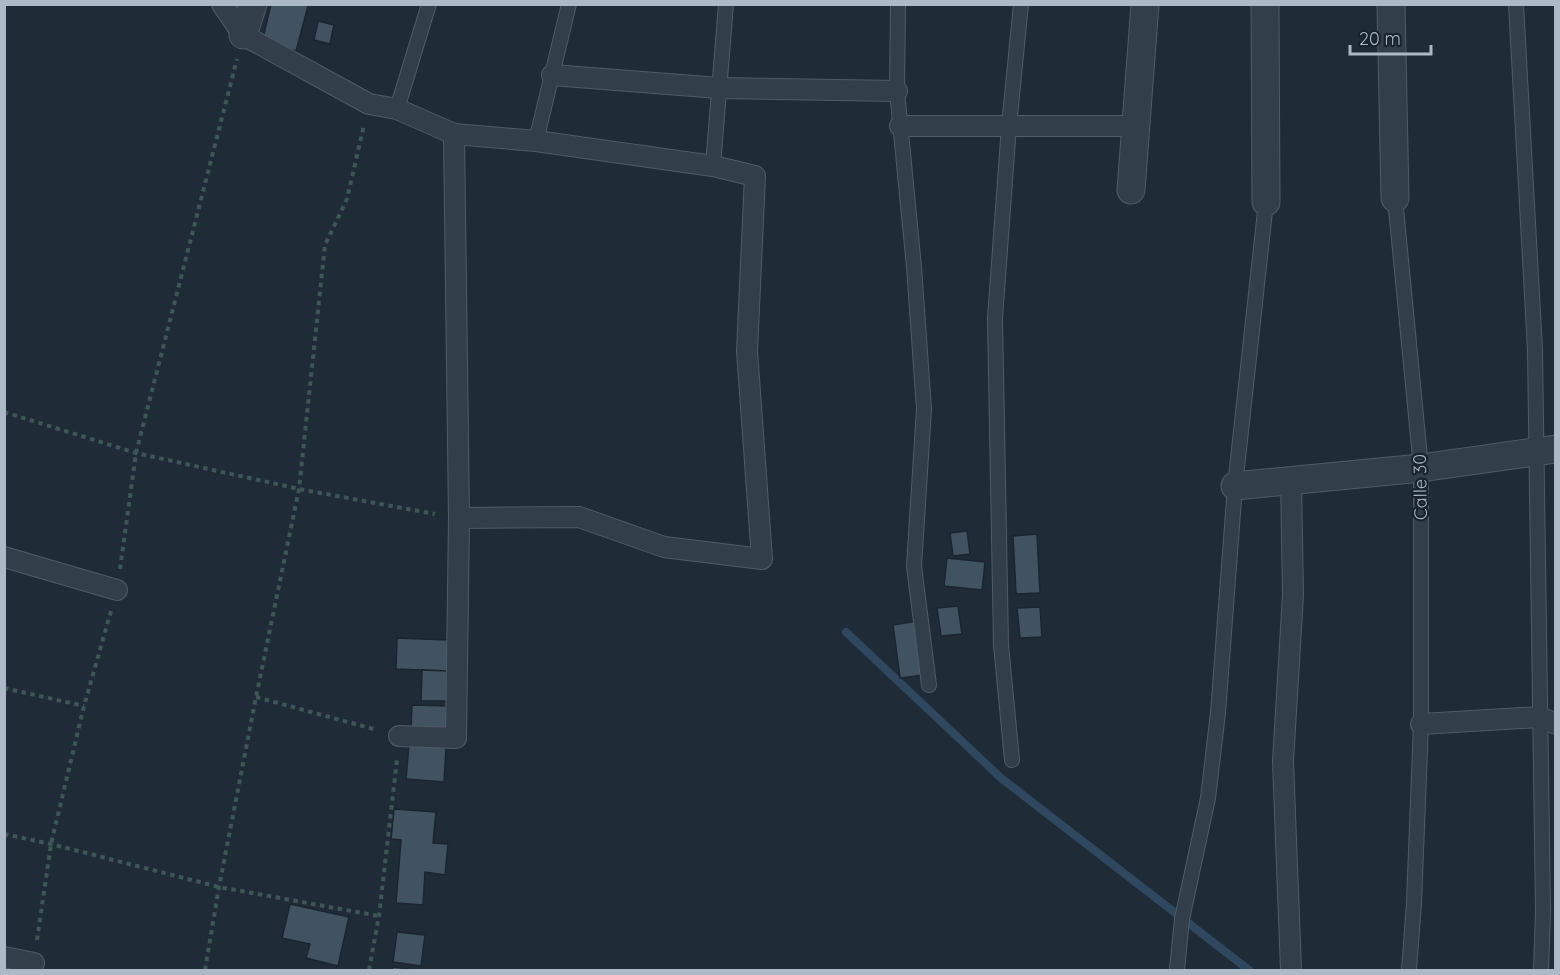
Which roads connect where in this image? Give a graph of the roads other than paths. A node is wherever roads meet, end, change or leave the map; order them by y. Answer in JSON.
{"nodes":[{"id":1,"x":222,"y":4,"type":"edge"},
{"id":2,"x":253,"y":4,"type":"edge"},
{"id":3,"x":429,"y":4,"type":"edge"},
{"id":4,"x":569,"y":4,"type":"edge"},
{"id":5,"x":726,"y":4,"type":"edge"},
{"id":6,"x":898,"y":4,"type":"edge"},
{"id":7,"x":1021,"y":4,"type":"edge"},
{"id":8,"x":1144,"y":4,"type":"edge"},
{"id":9,"x":1265,"y":4,"type":"edge"},
{"id":10,"x":1391,"y":4,"type":"edge"},
{"id":11,"x":1516,"y":4,"type":"edge"},
{"id":12,"x":243,"y":35,"type":"junction"},
{"id":13,"x":552,"y":75,"type":"junction"},
{"id":14,"x":719,"y":88,"type":"junction"},
{"id":15,"x":897,"y":91,"type":"junction"},
{"id":16,"x":397,"y":109,"type":"junction"},
{"id":17,"x":900,"y":126,"type":"junction"},
{"id":18,"x":1009,"y":126,"type":"junction"},
{"id":19,"x":1136,"y":126,"type":"junction"},
{"id":20,"x":454,"y":134,"type":"junction"},
{"id":21,"x":536,"y":141,"type":"junction"},
{"id":22,"x":713,"y":166,"type":"junction"},
{"id":23,"x":1131,"y":190,"type":"dead end"},
{"id":24,"x":1395,"y":198,"type":"joint"},
{"id":25,"x":1266,"y":202,"type":"joint"},
{"id":26,"x":1546,"y":451,"type":"edge"},
{"id":27,"x":1421,"y":468,"type":"junction"},
{"id":28,"x":1291,"y":480,"type":"junction"},
{"id":29,"x":1235,"y":486,"type":"junction"},
{"id":30,"x":459,"y":518,"type":"junction"},
{"id":31,"x":4,"y":557,"type":"edge"},
{"id":32,"x":117,"y":590,"type":"road end"},
{"id":33,"x":929,"y":685,"type":"dead end"},
{"id":34,"x":1548,"y":721,"type":"edge"},
{"id":35,"x":1421,"y":724,"type":"junction"},
{"id":36,"x":399,"y":736,"type":"road end"},
{"id":37,"x":1012,"y":760,"type":"dead end"},
{"id":38,"x":4,"y":957,"type":"edge"},
{"id":39,"x":34,"y":963,"type":"road end"},
{"id":40,"x":1177,"y":970,"type":"edge"},
{"id":41,"x":1291,"y":970,"type":"edge"},
{"id":42,"x":1409,"y":970,"type":"edge"},
{"id":43,"x":1541,"y":970,"type":"edge"}],
"edges":[{"from":1,"to":12,"type":"street"},
{"from":2,"to":12,"type":"street"},
{"from":3,"to":16,"type":"lane"},
{"from":4,"to":13,"type":"lane"},
{"from":5,"to":14,"type":"lane"},
{"from":6,"to":15,"type":"lane"},
{"from":7,"to":18,"type":"lane"},
{"from":8,"to":19,"type":"street"},
{"from":9,"to":25,"type":"street"},
{"from":10,"to":24,"type":"street","name":"Calle 30"},
{"from":11,"to":26,"type":"lane"},
{"from":12,"to":16,"type":"street"},
{"from":13,"to":14,"type":"street"},
{"from":13,"to":21,"type":"lane"},
{"from":14,"to":15,"type":"street"},
{"from":14,"to":22,"type":"lane"},
{"from":15,"to":17,"type":"lane"},
{"from":16,"to":20,"type":"street"},
{"from":17,"to":18,"type":"street"},
{"from":17,"to":33,"type":"lane"},
{"from":18,"to":19,"type":"street"},
{"from":18,"to":37,"type":"lane"},
{"from":19,"to":23,"type":"street"},
{"from":20,"to":21,"type":"street"},
{"from":20,"to":30,"type":"street"},
{"from":21,"to":22,"type":"street"},
{"from":22,"to":30,"type":"street"},
{"from":24,"to":27,"type":"lane","name":"Calle 30"},
{"from":25,"to":29,"type":"lane"},
{"from":26,"to":27,"type":"street"},
{"from":26,"to":34,"type":"lane"},
{"from":27,"to":28,"type":"street"},
{"from":27,"to":35,"type":"lane","name":"Calle 30"},
{"from":28,"to":29,"type":"street"},
{"from":28,"to":41,"type":"street"},
{"from":29,"to":40,"type":"lane"},
{"from":30,"to":36,"type":"street"},
{"from":31,"to":32,"type":"street"},
{"from":34,"to":35,"type":"street"},
{"from":34,"to":43,"type":"lane"},
{"from":35,"to":42,"type":"lane","name":"Calle 30"},
{"from":38,"to":39,"type":"street"}]}
